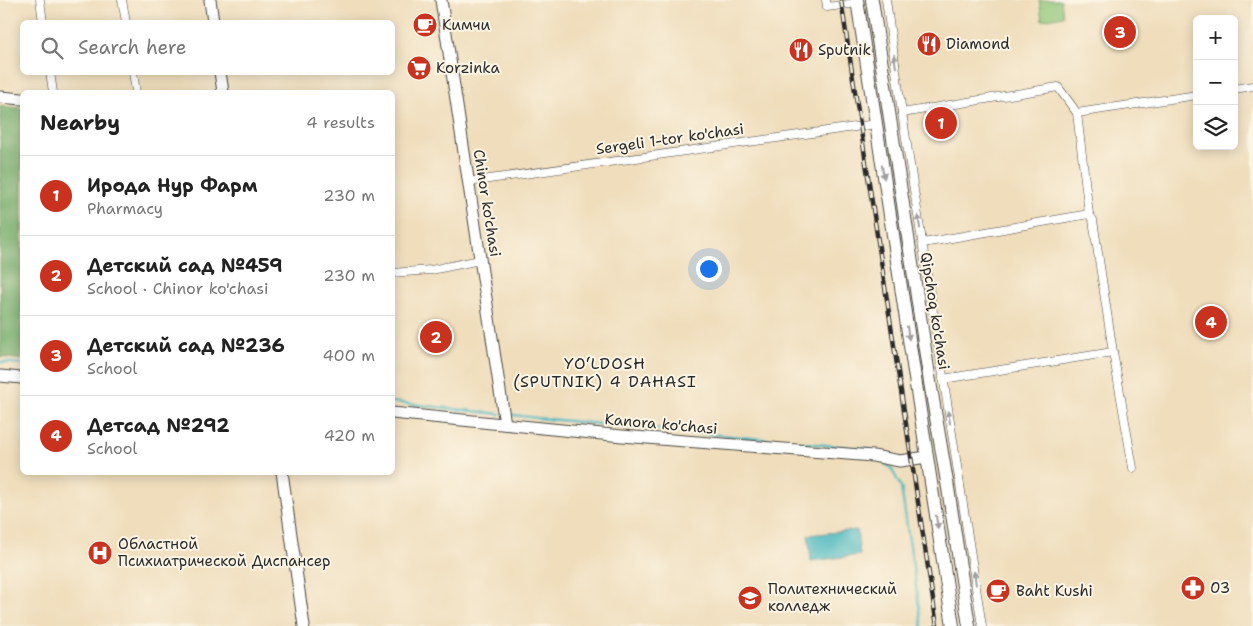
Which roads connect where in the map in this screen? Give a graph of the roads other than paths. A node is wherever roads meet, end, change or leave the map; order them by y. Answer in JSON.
{"nodes":[{"id":1,"x":40,"y":0,"type":"edge"},
{"id":2,"x":122,"y":0,"type":"edge"},
{"id":3,"x":210,"y":0,"type":"edge"},
{"id":4,"x":441,"y":0,"type":"edge"},
{"id":5,"x":826,"y":0,"type":"edge"},
{"id":6,"x":872,"y":0,"type":"edge"},
{"id":7,"x":886,"y":0,"type":"edge"},
{"id":8,"x":857,"y":1,"type":"edge"},
{"id":9,"x":43,"y":20,"type":"edge"},
{"id":10,"x":126,"y":20,"type":"edge"},
{"id":11,"x":213,"y":20,"type":"edge"},
{"id":12,"x":877,"y":31,"type":"junction"},
{"id":13,"x":862,"y":33,"type":"junction"},
{"id":14,"x":50,"y":75,"type":"edge"},
{"id":15,"x":133,"y":75,"type":"edge"},
{"id":16,"x":220,"y":75,"type":"edge"},
{"id":17,"x":1253,"y":86,"type":"edge"},
{"id":18,"x":1238,"y":88,"type":"edge"},
{"id":19,"x":52,"y":90,"type":"edge"},
{"id":20,"x":136,"y":90,"type":"edge"},
{"id":21,"x":223,"y":90,"type":"edge"},
{"id":22,"x":1193,"y":96,"type":"edge"},
{"id":23,"x":0,"y":97,"type":"edge"},
{"id":24,"x":20,"y":99,"type":"edge"},
{"id":25,"x":902,"y":113,"type":"junction"},
{"id":26,"x":1077,"y":113,"type":"junction"},
{"id":27,"x":876,"y":124,"type":"junction"},
{"id":28,"x":468,"y":182,"type":"junction"},
{"id":29,"x":1089,"y":214,"type":"junction"},
{"id":30,"x":922,"y":243,"type":"junction"},
{"id":31,"x":480,"y":260,"type":"junction"},
{"id":32,"x":395,"y":273,"type":"edge"},
{"id":33,"x":1113,"y":352,"type":"junction"},
{"id":34,"x":0,"y":376,"type":"edge"},
{"id":35,"x":20,"y":378,"type":"edge"},
{"id":36,"x":943,"y":379,"type":"junction"},
{"id":37,"x":395,"y":413,"type":"edge"},
{"id":38,"x":504,"y":417,"type":"junction"},
{"id":39,"x":927,"y":457,"type":"junction"},
{"id":40,"x":1133,"y":468,"type":"dead end"},
{"id":41,"x":282,"y":475,"type":"edge"},
{"id":42,"x":948,"y":488,"type":"junction"},
{"id":43,"x":932,"y":491,"type":"junction"},
{"id":44,"x":304,"y":626,"type":"edge"},
{"id":45,"x":953,"y":626,"type":"edge"},
{"id":46,"x":969,"y":626,"type":"edge"},
{"id":47,"x":982,"y":626,"type":"edge"}],
"edges":[{"from":1,"to":9,"type":"street"},
{"from":2,"to":10,"type":"street"},
{"from":3,"to":11,"type":"street"},
{"from":4,"to":28,"type":"street","name":"Chinor ko'chasi"},
{"from":5,"to":8,"type":"street"},
{"from":6,"to":12,"type":"main road","name":"Qipchoq ko'chasi"},
{"from":25,"to":7,"type":"street","name":"Qipchoq ko'chasi","one_way":true},
{"from":8,"to":13,"type":"main road","name":"Qipchoq ko'chasi"},
{"from":12,"to":13,"type":"main road"},
{"from":12,"to":42,"type":"main road","name":"Qipchoq ko'chasi"},
{"from":13,"to":27,"type":"main road","name":"Qipchoq ko'chasi"},
{"from":14,"to":19,"type":"street"},
{"from":15,"to":20,"type":"street"},
{"from":16,"to":21,"type":"street"},
{"from":17,"to":18,"type":"street"},
{"from":22,"to":26,"type":"street"},
{"from":23,"to":24,"type":"street"},
{"from":25,"to":26,"type":"street"},
{"from":30,"to":25,"type":"street","name":"Qipchoq ko'chasi","one_way":true},
{"from":26,"to":29,"type":"street"},
{"from":27,"to":28,"type":"street","name":"Sergeli 1-tor ko'chasi"},
{"from":27,"to":39,"type":"main road","name":"Qipchoq ko'chasi","one_way":true},
{"from":28,"to":31,"type":"street","name":"Chinor ko'chasi"},
{"from":29,"to":30,"type":"street"},
{"from":29,"to":33,"type":"street"},
{"from":30,"to":36,"type":"street","name":"Qipchoq ko'chasi"},
{"from":31,"to":32,"type":"street"},
{"from":31,"to":38,"type":"street","name":"Chinor ko'chasi"},
{"from":33,"to":36,"type":"street"},
{"from":33,"to":40,"type":"street"},
{"from":34,"to":35,"type":"street"},
{"from":47,"to":36,"type":"street","name":"Qipchoq ko'chasi","one_way":true},
{"from":37,"to":38,"type":"street","name":"Kanora ko'chasi"},
{"from":38,"to":39,"type":"street","name":"Kanora ko'chasi"},
{"from":39,"to":43,"type":"main road","name":"Qipchoq ko'chasi"},
{"from":41,"to":44,"type":"street"},
{"from":42,"to":43,"type":"main road"},
{"from":42,"to":46,"type":"main road","name":"Qipchoq ko'chasi"},
{"from":43,"to":45,"type":"main road","name":"Qipchoq ko'chasi","one_way":true}]}
